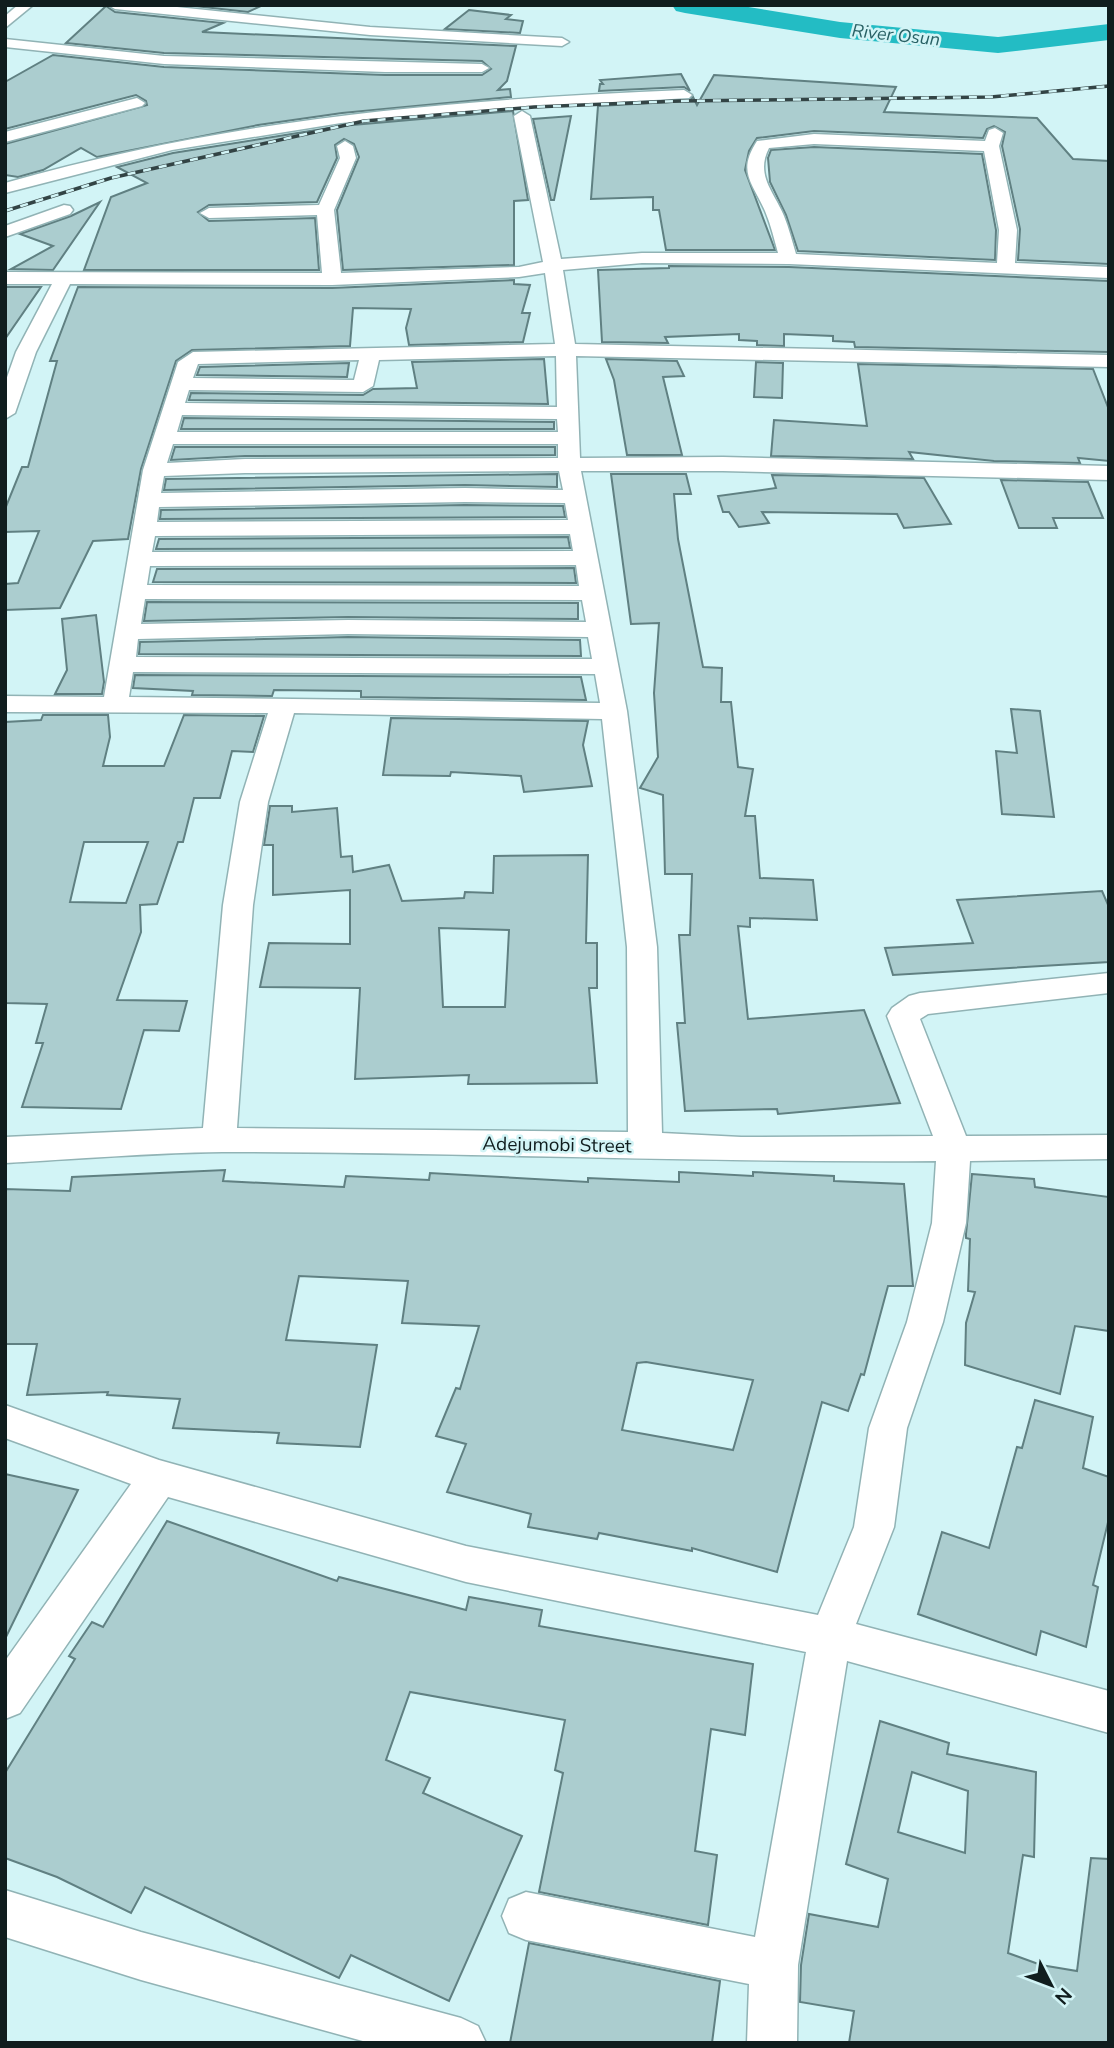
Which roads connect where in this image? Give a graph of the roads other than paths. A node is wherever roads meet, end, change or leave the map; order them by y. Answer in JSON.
{"nodes":[{"id":1,"x":26,"y":5,"type":"edge"},
{"id":2,"x":115,"y":5,"type":"edge"},
{"id":3,"x":5,"y":24,"type":"edge"},
{"id":4,"x":562,"y":42,"type":"dead end"},
{"id":5,"x":5,"y":43,"type":"edge"},
{"id":6,"x":482,"y":68,"type":"dead end"},
{"id":7,"x":684,"y":95,"type":"dead end"},
{"id":8,"x":137,"y":103,"type":"dead end"},
{"id":9,"x":522,"y":116,"type":"dead end"},
{"id":10,"x":5,"y":137,"type":"edge"},
{"id":11,"x":345,"y":146,"type":"dead end"},
{"id":12,"x":5,"y":188,"type":"edge"},
{"id":13,"x":64,"y":210,"type":"dead end"},
{"id":14,"x":325,"y":210,"type":"junction"},
{"id":15,"x":209,"y":213,"type":"dead end"},
{"id":16,"x":5,"y":232,"type":"edge"},
{"id":17,"x":789,"y":259,"type":"junction"},
{"id":18,"x":553,"y":265,"type":"junction"},
{"id":19,"x":1006,"y":267,"type":"junction"},
{"id":20,"x":1109,"y":273,"type":"edge"},
{"id":21,"x":5,"y":278,"type":"edge"},
{"id":22,"x":332,"y":279,"type":"junction"},
{"id":23,"x":63,"y":280,"type":"junction"},
{"id":24,"x":566,"y":350,"type":"junction"},
{"id":25,"x":371,"y":352,"type":"junction"},
{"id":26,"x":1109,"y":361,"type":"edge"},
{"id":27,"x":182,"y":384,"type":"junction"},
{"id":28,"x":257,"y":384,"type":"junction"},
{"id":29,"x":363,"y":386,"type":"junction"},
{"id":30,"x":173,"y":409,"type":"junction"},
{"id":31,"x":253,"y":411,"type":"junction"},
{"id":32,"x":5,"y":413,"type":"edge"},
{"id":33,"x":355,"y":413,"type":"junction"},
{"id":34,"x":461,"y":413,"type":"junction"},
{"id":35,"x":566,"y":413,"type":"junction"},
{"id":36,"x":164,"y":438,"type":"junction"},
{"id":37,"x":462,"y":438,"type":"junction"},
{"id":38,"x":566,"y":438,"type":"junction"},
{"id":39,"x":249,"y":439,"type":"junction"},
{"id":40,"x":348,"y":439,"type":"junction"},
{"id":41,"x":569,"y":464,"type":"junction"},
{"id":42,"x":244,"y":466,"type":"junction"},
{"id":43,"x":350,"y":466,"type":"junction"},
{"id":44,"x":464,"y":467,"type":"junction"},
{"id":45,"x":154,"y":470,"type":"junction"},
{"id":46,"x":1109,"y":473,"type":"edge"},
{"id":47,"x":465,"y":495,"type":"junction"},
{"id":48,"x":349,"y":496,"type":"junction"},
{"id":49,"x":575,"y":497,"type":"junction"},
{"id":50,"x":237,"y":498,"type":"junction"},
{"id":51,"x":149,"y":500,"type":"junction"},
{"id":52,"x":234,"y":526,"type":"junction"},
{"id":53,"x":462,"y":526,"type":"junction"},
{"id":54,"x":348,"y":527,"type":"junction"},
{"id":55,"x":579,"y":527,"type":"junction"},
{"id":56,"x":144,"y":529,"type":"junction"},
{"id":57,"x":235,"y":558,"type":"junction"},
{"id":58,"x":349,"y":558,"type":"junction"},
{"id":59,"x":584,"y":558,"type":"junction"},
{"id":60,"x":140,"y":559,"type":"junction"},
{"id":61,"x":471,"y":561,"type":"junction"},
{"id":62,"x":134,"y":592,"type":"junction"},
{"id":63,"x":226,"y":592,"type":"junction"},
{"id":64,"x":349,"y":592,"type":"junction"},
{"id":65,"x":475,"y":593,"type":"junction"},
{"id":66,"x":593,"y":593,"type":"junction"},
{"id":67,"x":348,"y":627,"type":"junction"},
{"id":68,"x":230,"y":628,"type":"junction"},
{"id":69,"x":471,"y":628,"type":"junction"},
{"id":70,"x":600,"y":630,"type":"junction"},
{"id":71,"x":128,"y":632,"type":"junction"},
{"id":72,"x":122,"y":663,"type":"junction"},
{"id":73,"x":223,"y":664,"type":"junction"},
{"id":74,"x":349,"y":664,"type":"junction"},
{"id":75,"x":477,"y":665,"type":"junction"},
{"id":76,"x":607,"y":667,"type":"junction"},
{"id":77,"x":5,"y":704,"type":"edge"},
{"id":78,"x":115,"y":705,"type":"junction"},
{"id":79,"x":217,"y":705,"type":"junction"},
{"id":80,"x":344,"y":705,"type":"junction"},
{"id":81,"x":283,"y":707,"type":"junction"},
{"id":82,"x":480,"y":710,"type":"junction"},
{"id":83,"x":614,"y":710,"type":"junction"},
{"id":84,"x":1109,"y":983,"type":"edge"},
{"id":85,"x":219,"y":1140,"type":"junction"},
{"id":86,"x":645,"y":1145,"type":"junction"},
{"id":87,"x":954,"y":1147,"type":"junction"},
{"id":88,"x":1109,"y":1147,"type":"edge"},
{"id":89,"x":5,"y":1150,"type":"edge"},
{"id":90,"x":5,"y":1421,"type":"edge"},
{"id":91,"x":159,"y":1477,"type":"junction"},
{"id":92,"x":830,"y":1637,"type":"junction"},
{"id":93,"x":5,"y":1698,"type":"edge"},
{"id":94,"x":1109,"y":1712,"type":"edge"},
{"id":95,"x":5,"y":1913,"type":"edge"},
{"id":96,"x":526,"y":1916,"type":"dead end"},
{"id":97,"x":774,"y":1965,"type":"junction"},
{"id":98,"x":461,"y":2043,"type":"edge"},
{"id":99,"x":772,"y":2043,"type":"edge"}],
"edges":[{"from":1,"to":3,"type":"street"},
{"from":2,"to":4,"type":"street"},
{"from":5,"to":6,"type":"street"},
{"from":7,"to":12,"type":"street"},
{"from":8,"to":10,"type":"street"},
{"from":9,"to":18,"type":"street"},
{"from":11,"to":14,"type":"street"},
{"from":13,"to":16,"type":"street"},
{"from":14,"to":15,"type":"street"},
{"from":14,"to":22,"type":"street"},
{"from":17,"to":18,"type":"street"},
{"from":17,"to":19,"type":"street"},
{"from":17,"to":19,"type":"street"},
{"from":18,"to":22,"type":"street"},
{"from":18,"to":24,"type":"street"},
{"from":19,"to":20,"type":"street"},
{"from":21,"to":23,"type":"street"},
{"from":22,"to":23,"type":"street"},
{"from":23,"to":32,"type":"street"},
{"from":24,"to":25,"type":"street"},
{"from":24,"to":26,"type":"street"},
{"from":24,"to":35,"type":"street"},
{"from":25,"to":27,"type":"street"},
{"from":25,"to":29,"type":"street"},
{"from":27,"to":28,"type":"street"},
{"from":27,"to":30,"type":"street"},
{"from":28,"to":29,"type":"street"},
{"from":28,"to":31,"type":"street"},
{"from":29,"to":33,"type":"street"},
{"from":30,"to":31,"type":"street"},
{"from":30,"to":36,"type":"street"},
{"from":31,"to":33,"type":"street"},
{"from":31,"to":39,"type":"street"},
{"from":33,"to":34,"type":"street"},
{"from":33,"to":40,"type":"street"},
{"from":34,"to":35,"type":"street"},
{"from":34,"to":37,"type":"street"},
{"from":35,"to":38,"type":"street"},
{"from":36,"to":39,"type":"street"},
{"from":36,"to":45,"type":"street"},
{"from":37,"to":38,"type":"street"},
{"from":37,"to":40,"type":"street"},
{"from":37,"to":44,"type":"street"},
{"from":38,"to":41,"type":"street"},
{"from":39,"to":40,"type":"street"},
{"from":39,"to":42,"type":"street"},
{"from":40,"to":43,"type":"street"},
{"from":41,"to":44,"type":"street"},
{"from":41,"to":46,"type":"street"},
{"from":41,"to":49,"type":"street"},
{"from":42,"to":43,"type":"street"},
{"from":42,"to":45,"type":"street"},
{"from":42,"to":50,"type":"street"},
{"from":43,"to":44,"type":"street"},
{"from":43,"to":48,"type":"street"},
{"from":44,"to":47,"type":"street"},
{"from":45,"to":51,"type":"street"},
{"from":47,"to":48,"type":"street"},
{"from":47,"to":49,"type":"street"},
{"from":47,"to":53,"type":"street"},
{"from":48,"to":50,"type":"street"},
{"from":48,"to":54,"type":"street"},
{"from":49,"to":55,"type":"street"},
{"from":50,"to":51,"type":"street"},
{"from":50,"to":52,"type":"street"},
{"from":51,"to":56,"type":"street"},
{"from":52,"to":54,"type":"street"},
{"from":52,"to":56,"type":"street"},
{"from":52,"to":57,"type":"street"},
{"from":53,"to":54,"type":"street"},
{"from":53,"to":55,"type":"street"},
{"from":53,"to":61,"type":"street"},
{"from":54,"to":58,"type":"street"},
{"from":55,"to":59,"type":"street"},
{"from":56,"to":60,"type":"street"},
{"from":57,"to":58,"type":"street"},
{"from":57,"to":60,"type":"street"},
{"from":57,"to":63,"type":"street"},
{"from":58,"to":61,"type":"street"},
{"from":58,"to":64,"type":"street"},
{"from":59,"to":61,"type":"street"},
{"from":59,"to":66,"type":"street"},
{"from":60,"to":62,"type":"street"},
{"from":61,"to":65,"type":"street"},
{"from":62,"to":63,"type":"street"},
{"from":62,"to":71,"type":"street"},
{"from":63,"to":64,"type":"street"},
{"from":63,"to":68,"type":"street"},
{"from":64,"to":65,"type":"street"},
{"from":64,"to":67,"type":"street"},
{"from":65,"to":66,"type":"street"},
{"from":65,"to":69,"type":"street"},
{"from":66,"to":70,"type":"street"},
{"from":67,"to":68,"type":"street"},
{"from":67,"to":69,"type":"street"},
{"from":67,"to":74,"type":"street"},
{"from":68,"to":71,"type":"street"},
{"from":68,"to":73,"type":"street"},
{"from":69,"to":70,"type":"street"},
{"from":69,"to":75,"type":"street"},
{"from":70,"to":76,"type":"street"},
{"from":71,"to":72,"type":"street"},
{"from":72,"to":73,"type":"street"},
{"from":72,"to":78,"type":"street"},
{"from":73,"to":74,"type":"street"},
{"from":73,"to":79,"type":"street"},
{"from":74,"to":75,"type":"street"},
{"from":74,"to":80,"type":"street"},
{"from":75,"to":76,"type":"street"},
{"from":75,"to":82,"type":"street"},
{"from":76,"to":83,"type":"street"},
{"from":77,"to":78,"type":"street"},
{"from":78,"to":79,"type":"street"},
{"from":79,"to":81,"type":"street"},
{"from":80,"to":81,"type":"street"},
{"from":80,"to":82,"type":"street"},
{"from":81,"to":85,"type":"street"},
{"from":82,"to":83,"type":"street"},
{"from":83,"to":86,"type":"street"},
{"from":84,"to":87,"type":"street"},
{"from":85,"to":86,"type":"street","name":"Adejumobi Street"},
{"from":85,"to":89,"type":"street","name":"Adejumobi Street"},
{"from":86,"to":87,"type":"street","name":"Adejumobi Street"},
{"from":87,"to":88,"type":"street","name":"Adejumobi Street"},
{"from":87,"to":92,"type":"street"},
{"from":90,"to":91,"type":"street"},
{"from":91,"to":92,"type":"street"},
{"from":91,"to":93,"type":"street"},
{"from":92,"to":94,"type":"street"},
{"from":92,"to":97,"type":"street"},
{"from":95,"to":98,"type":"street"},
{"from":96,"to":97,"type":"street"},
{"from":97,"to":99,"type":"street"}]}
